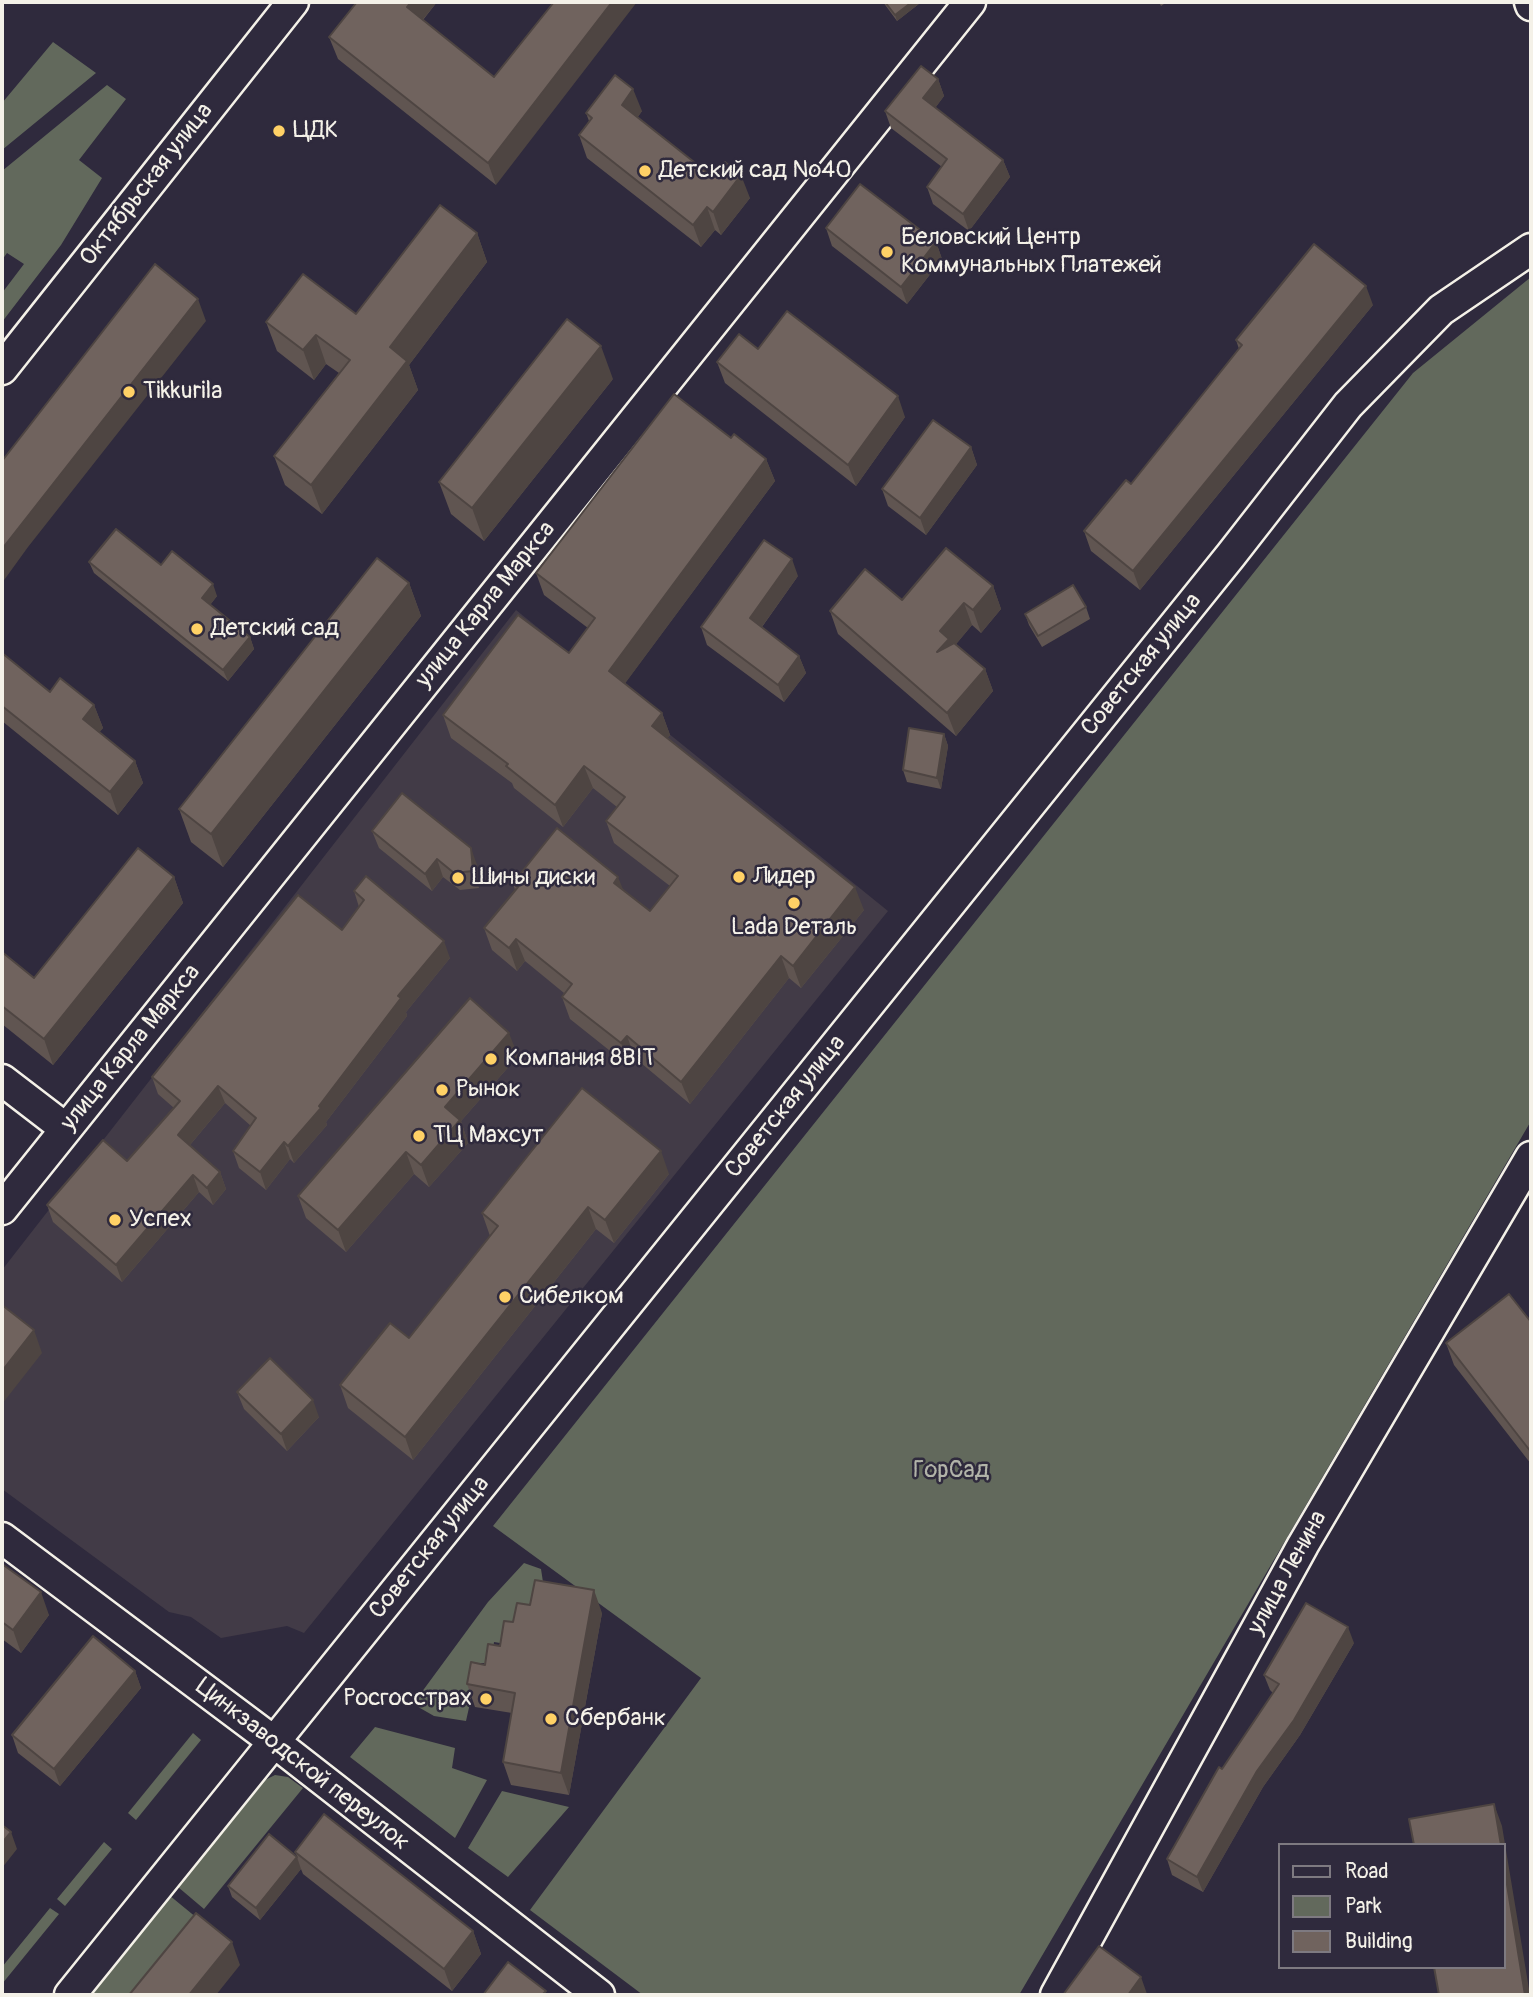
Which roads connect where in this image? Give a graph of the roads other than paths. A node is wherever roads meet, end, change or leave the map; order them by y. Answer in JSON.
{"nodes":[{"id":1,"x":293,"y":2,"type":"edge"},
{"id":2,"x":970,"y":2,"type":"edge"},
{"id":3,"x":1531,"y":249,"type":"edge"},
{"id":4,"x":2,"y":369,"type":"edge"},
{"id":5,"x":2,"y":1080,"type":"edge"},
{"id":6,"x":66,"y":1129,"type":"junction"},
{"id":7,"x":1531,"y":1157,"type":"edge"},
{"id":8,"x":2,"y":1209,"type":"edge"},
{"id":9,"x":2,"y":1538,"type":"edge"},
{"id":10,"x":273,"y":1741,"type":"junction"},
{"id":11,"x":70,"y":1995,"type":"edge"},
{"id":12,"x":599,"y":1995,"type":"edge"},
{"id":13,"x":1055,"y":1995,"type":"edge"}],
"edges":[{"from":1,"to":4,"type":"street","name":"Октябрьская улица"},
{"from":2,"to":6,"type":"street","name":"улица Карла Маркса"},
{"from":3,"to":10,"type":"street","name":"Советская улица"},
{"from":5,"to":6,"type":"street"},
{"from":6,"to":8,"type":"street","name":"улица Карла Маркса"},
{"from":7,"to":13,"type":"street","name":"улица Ленина"},
{"from":9,"to":10,"type":"street","name":"Цинкзаводской переулок"},
{"from":10,"to":11,"type":"street","name":"Советская улица"},
{"from":10,"to":12,"type":"street","name":"Цинкзаводской переулок"}]}
